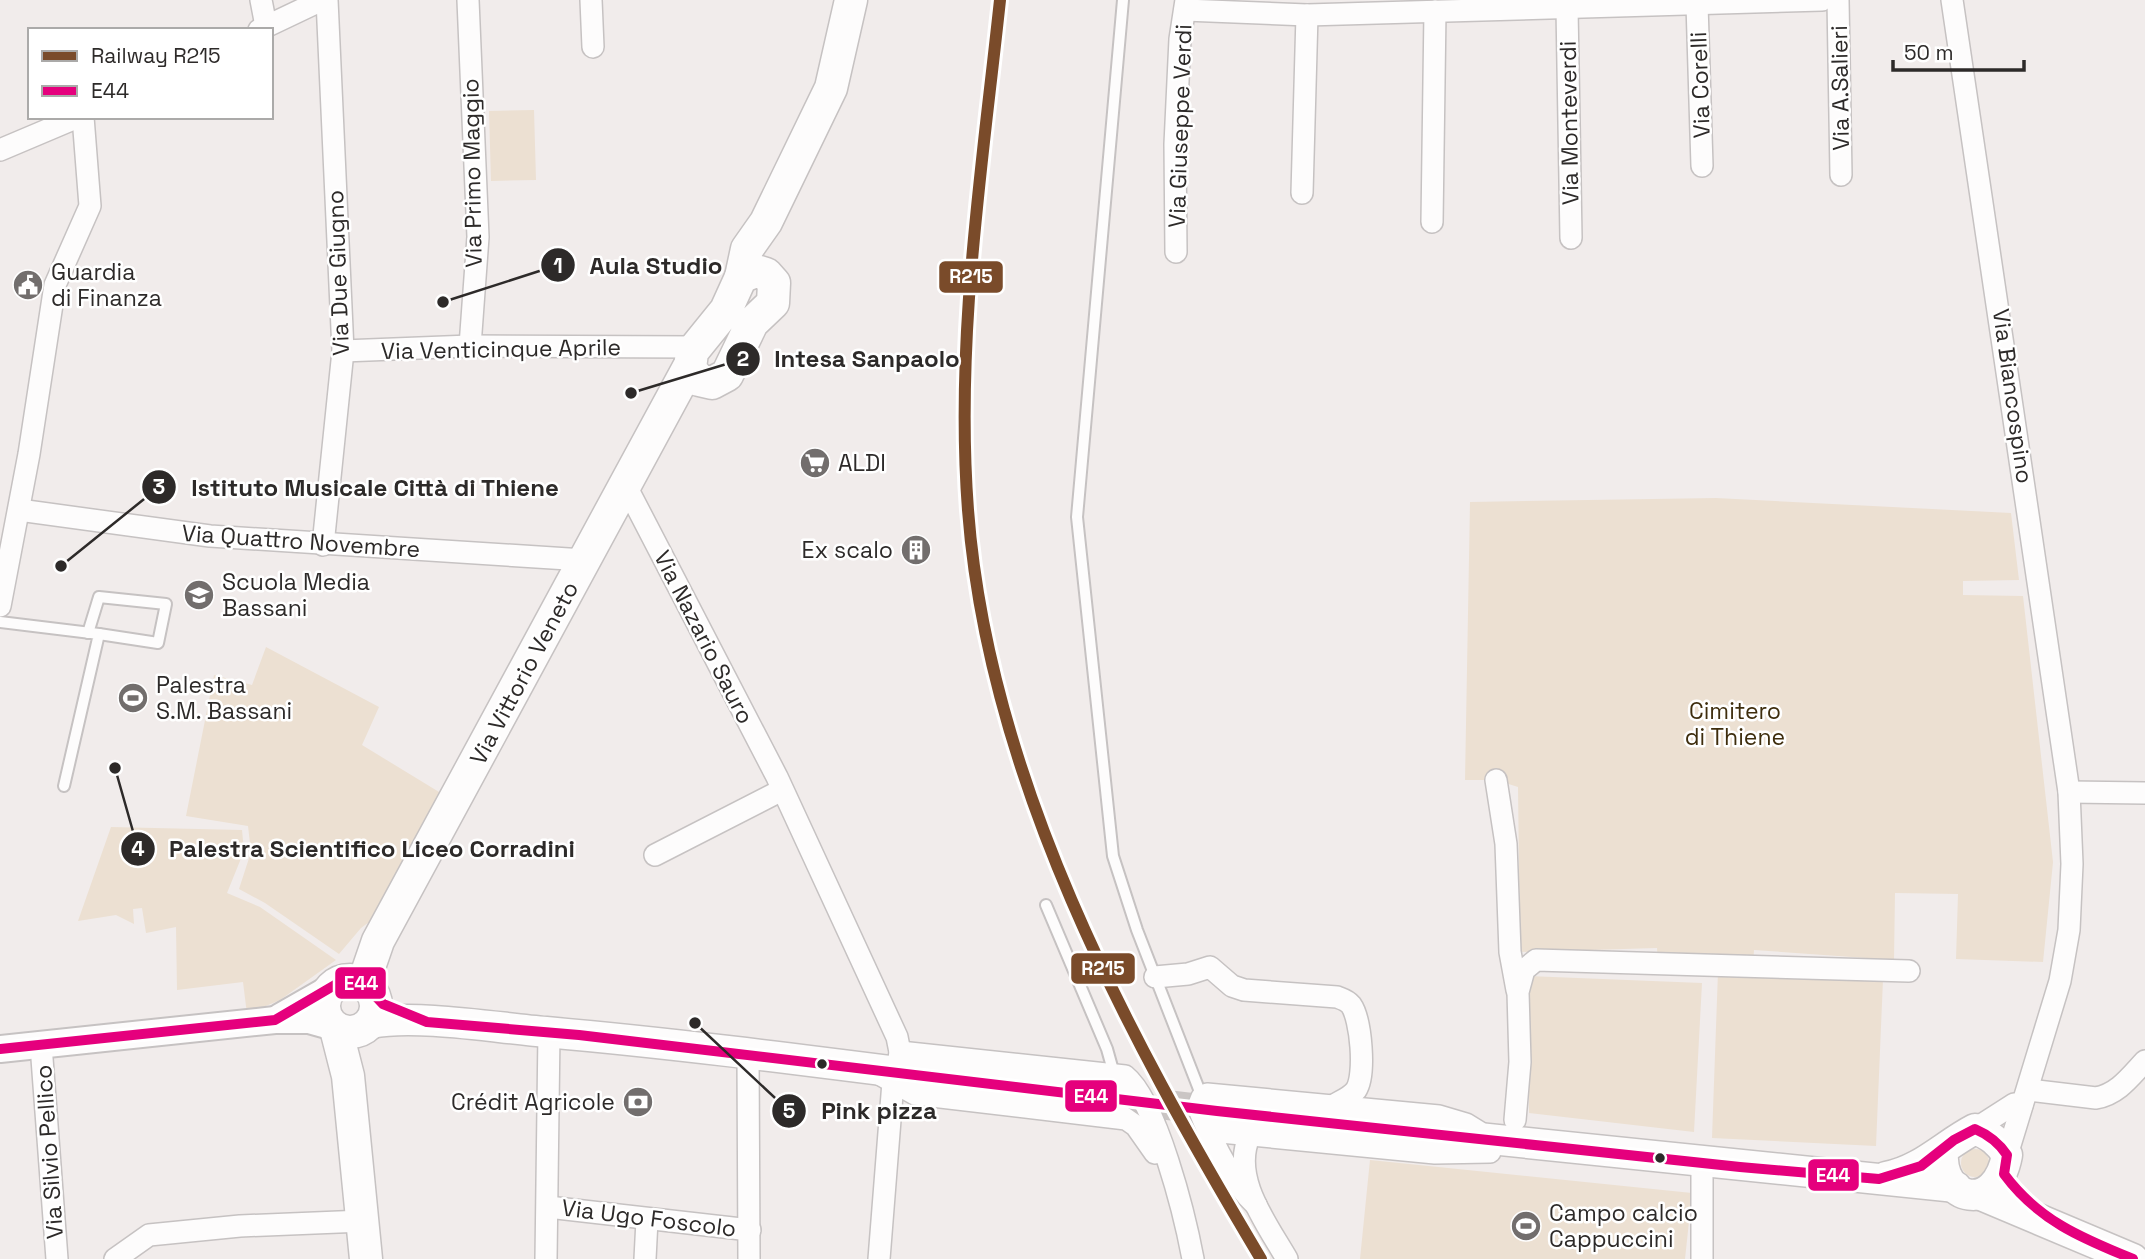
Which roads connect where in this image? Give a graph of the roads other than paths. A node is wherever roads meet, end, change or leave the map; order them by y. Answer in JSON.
{"nodes":[{"id":1,"x":261,"y":0,"type":"edge"},
{"id":2,"x":324,"y":0,"type":"edge"},
{"id":3,"x":468,"y":0,"type":"edge"},
{"id":4,"x":591,"y":0,"type":"edge"},
{"id":5,"x":851,"y":0,"type":"edge"},
{"id":6,"x":1123,"y":0,"type":"edge"},
{"id":7,"x":1822,"y":0,"type":"edge"},
{"id":8,"x":1838,"y":0,"type":"edge"},
{"id":9,"x":1952,"y":0,"type":"edge"},
{"id":10,"x":1662,"y":2,"type":"edge"},
{"id":11,"x":1697,"y":4,"type":"junction"},
{"id":12,"x":1186,"y":5,"type":"edge"},
{"id":13,"x":1567,"y":8,"type":"junction"},
{"id":14,"x":1435,"y":11,"type":"junction"},
{"id":15,"x":1307,"y":15,"type":"junction"},
{"id":16,"x":263,"y":28,"type":"edge"},
{"id":17,"x":593,"y":47,"type":"dead end"},
{"id":18,"x":75,"y":119,"type":"edge"},
{"id":19,"x":80,"y":119,"type":"edge"},
{"id":20,"x":0,"y":150,"type":"edge"},
{"id":21,"x":1702,"y":166,"type":"dead end"},
{"id":22,"x":1841,"y":175,"type":"dead end"},
{"id":23,"x":1302,"y":193,"type":"dead end"},
{"id":24,"x":1432,"y":222,"type":"dead end"},
{"id":25,"x":1570,"y":238,"type":"dead end"},
{"id":26,"x":1176,"y":251,"type":"dead end"},
{"id":27,"x":755,"y":277,"type":"junction"},
{"id":28,"x":470,"y":346,"type":"junction"},
{"id":29,"x":343,"y":351,"type":"junction"},
{"id":30,"x":697,"y":364,"type":"junction"},
{"id":31,"x":625,"y":484,"type":"junction"},
{"id":32,"x":19,"y":510,"type":"junction"},
{"id":33,"x":323,"y":545,"type":"junction"},
{"id":34,"x":584,"y":560,"type":"junction"},
{"id":35,"x":0,"y":606,"type":"edge"},
{"id":36,"x":0,"y":622,"type":"edge"},
{"id":37,"x":94,"y":634,"type":"junction"},
{"id":38,"x":1496,"y":780,"type":"dead end"},
{"id":39,"x":64,"y":786,"type":"dead end"},
{"id":40,"x":782,"y":790,"type":"junction"},
{"id":41,"x":2069,"y":792,"type":"junction"},
{"id":42,"x":2145,"y":793,"type":"edge"},
{"id":43,"x":655,"y":855,"type":"dead end"},
{"id":44,"x":1046,"y":905,"type":"dead end"},
{"id":45,"x":1909,"y":971,"type":"dead end"},
{"id":46,"x":1155,"y":977,"type":"junction"},
{"id":47,"x":1518,"y":992,"type":"junction"},
{"id":48,"x":360,"y":1001,"type":"junction"},
{"id":49,"x":275,"y":1020,"type":"junction"},
{"id":50,"x":335,"y":1028,"type":"junction"},
{"id":51,"x":549,"y":1032,"type":"junction"},
{"id":52,"x":41,"y":1045,"type":"junction"},
{"id":53,"x":0,"y":1049,"type":"edge"},
{"id":54,"x":748,"y":1055,"type":"junction"},
{"id":55,"x":2145,"y":1062,"type":"edge"},
{"id":56,"x":891,"y":1069,"type":"junction"},
{"id":57,"x":348,"y":1076,"type":"junction"},
{"id":58,"x":1125,"y":1098,"type":"junction"},
{"id":59,"x":2025,"y":1098,"type":"junction"},
{"id":60,"x":1334,"y":1105,"type":"junction"},
{"id":61,"x":1209,"y":1113,"type":"junction"},
{"id":62,"x":1975,"y":1129,"type":"junction"},
{"id":63,"x":1520,"y":1132,"type":"junction"},
{"id":64,"x":1250,"y":1135,"type":"junction"},
{"id":65,"x":1490,"y":1140,"type":"junction"},
{"id":66,"x":1943,"y":1151,"type":"junction"},
{"id":67,"x":1702,"y":1163,"type":"junction"},
{"id":68,"x":2005,"y":1165,"type":"junction"},
{"id":69,"x":1879,"y":1179,"type":"junction"},
{"id":70,"x":1968,"y":1191,"type":"junction"},
{"id":71,"x":1256,"y":1205,"type":"junction"},
{"id":72,"x":548,"y":1207,"type":"junction"},
{"id":73,"x":648,"y":1220,"type":"junction"},
{"id":74,"x":2044,"y":1220,"type":"junction"},
{"id":75,"x":363,"y":1221,"type":"junction"},
{"id":76,"x":750,"y":1230,"type":"junction"},
{"id":77,"x":2099,"y":1252,"type":"edge"},
{"id":78,"x":57,"y":1259,"type":"edge"},
{"id":79,"x":116,"y":1259,"type":"edge"},
{"id":80,"x":366,"y":1259,"type":"edge"},
{"id":81,"x":546,"y":1259,"type":"edge"},
{"id":82,"x":645,"y":1259,"type":"edge"},
{"id":83,"x":749,"y":1259,"type":"edge"},
{"id":84,"x":879,"y":1259,"type":"edge"},
{"id":85,"x":1193,"y":1259,"type":"edge"},
{"id":86,"x":1287,"y":1259,"type":"edge"},
{"id":87,"x":1702,"y":1259,"type":"edge"},
{"id":88,"x":2133,"y":1259,"type":"edge"}],
"edges":[{"from":1,"to":16,"type":"street"},
{"from":2,"to":16,"type":"street"},
{"from":2,"to":29,"type":"street","name":"Via Due Giugno"},
{"from":3,"to":28,"type":"street","name":"Via Primo Maggio"},
{"from":4,"to":17,"type":"street"},
{"from":5,"to":27,"type":"main road","name":"Via Vittorio Veneto"},
{"from":6,"to":46,"type":"lane"},
{"from":7,"to":11,"type":"street"},
{"from":8,"to":22,"type":"street","name":"Via A.Salieri"},
{"from":9,"to":41,"type":"street","name":"Via Biancospino"},
{"from":10,"to":11,"type":"street"},
{"from":10,"to":13,"type":"street"},
{"from":11,"to":21,"type":"street","name":"Via Corelli"},
{"from":12,"to":15,"type":"street"},
{"from":12,"to":26,"type":"street","name":"Via Giuseppe Verdi"},
{"from":13,"to":14,"type":"street"},
{"from":13,"to":25,"type":"street","name":"Via Monteverdi"},
{"from":14,"to":15,"type":"street"},
{"from":14,"to":24,"type":"street"},
{"from":15,"to":23,"type":"street"},
{"from":18,"to":20,"type":"street"},
{"from":19,"to":32,"type":"street"},
{"from":27,"to":30,"type":"main road","name":"Via Vittorio Veneto"},
{"from":27,"to":30,"type":"main road","name":"Via Vittorio Veneto"},
{"from":28,"to":29,"type":"street","name":"Via Venticinque Aprile"},
{"from":28,"to":30,"type":"street","name":"Via Venticinque Aprile"},
{"from":29,"to":33,"type":"street","name":"Via Due Giugno"},
{"from":30,"to":31,"type":"main road","name":"Via Vittorio Veneto"},
{"from":31,"to":34,"type":"main road","name":"Via Vittorio Veneto"},
{"from":31,"to":40,"type":"street","name":"Via Nazario Sauro"},
{"from":32,"to":33,"type":"street","name":"Via Quattro Novembre"},
{"from":32,"to":35,"type":"street"},
{"from":33,"to":34,"type":"street","name":"Via Quattro Novembre"},
{"from":34,"to":48,"type":"main road","name":"Via Vittorio Veneto"},
{"from":36,"to":37,"type":"lane"},
{"from":37,"to":37,"type":"lane"},
{"from":37,"to":39,"type":"lane"},
{"from":38,"to":47,"type":"street"},
{"from":40,"to":43,"type":"street"},
{"from":40,"to":56,"type":"street","name":"Via Nazario Sauro"},
{"from":41,"to":42,"type":"street"},
{"from":41,"to":59,"type":"street","name":"Via Biancospino"},
{"from":44,"to":58,"type":"lane"},
{"from":45,"to":47,"type":"street"},
{"from":46,"to":60,"type":"street"},
{"from":46,"to":61,"type":"lane"},
{"from":47,"to":63,"type":"street"},
{"from":48,"to":49,"type":"street"},
{"from":48,"to":50,"type":"main road"},
{"from":48,"to":51,"type":"main road"},
{"from":48,"to":57,"type":"main road","name":"Via Vittorio Veneto"},
{"from":49,"to":50,"type":"street"},
{"from":49,"to":52,"type":"street"},
{"from":50,"to":57,"type":"main road","name":"Via Vittorio Veneto"},
{"from":51,"to":54,"type":"main road"},
{"from":51,"to":72,"type":"street"},
{"from":52,"to":53,"type":"street"},
{"from":52,"to":78,"type":"street","name":"Via Silvio Pellico"},
{"from":54,"to":56,"type":"main road"},
{"from":54,"to":76,"type":"street"},
{"from":55,"to":59,"type":"street"},
{"from":56,"to":58,"type":"main road"},
{"from":56,"to":84,"type":"street"},
{"from":57,"to":75,"type":"main road","name":"Via Vittorio Veneto"},
{"from":58,"to":85,"type":"street"},
{"from":59,"to":62,"type":"street"},
{"from":59,"to":68,"type":"street","name":"Via Biancospino"},
{"from":60,"to":61,"type":"street"},
{"from":60,"to":65,"type":"street"},
{"from":61,"to":64,"type":"street"},
{"from":61,"to":65,"type":"main road"},
{"from":61,"to":71,"type":"street"},
{"from":62,"to":66,"type":"main road"},
{"from":62,"to":68,"type":"main road"},
{"from":63,"to":64,"type":"street"},
{"from":63,"to":65,"type":"main road"},
{"from":63,"to":67,"type":"main road"},
{"from":64,"to":71,"type":"street"},
{"from":66,"to":69,"type":"main road"},
{"from":66,"to":70,"type":"main road"},
{"from":67,"to":69,"type":"main road"},
{"from":67,"to":87,"type":"street"},
{"from":68,"to":70,"type":"main road"},
{"from":68,"to":74,"type":"main road"},
{"from":69,"to":70,"type":"main road"},
{"from":70,"to":74,"type":"main road"},
{"from":71,"to":86,"type":"street"},
{"from":72,"to":73,"type":"street","name":"Via Ugo Foscolo"},
{"from":72,"to":81,"type":"street"},
{"from":73,"to":76,"type":"street","name":"Via Ugo Foscolo"},
{"from":73,"to":82,"type":"street"},
{"from":74,"to":77,"type":"main road"},
{"from":75,"to":79,"type":"street"},
{"from":75,"to":80,"type":"main road","name":"Via Vittorio Veneto"},
{"from":76,"to":83,"type":"street"},
{"from":77,"to":88,"type":"main road"}]}
